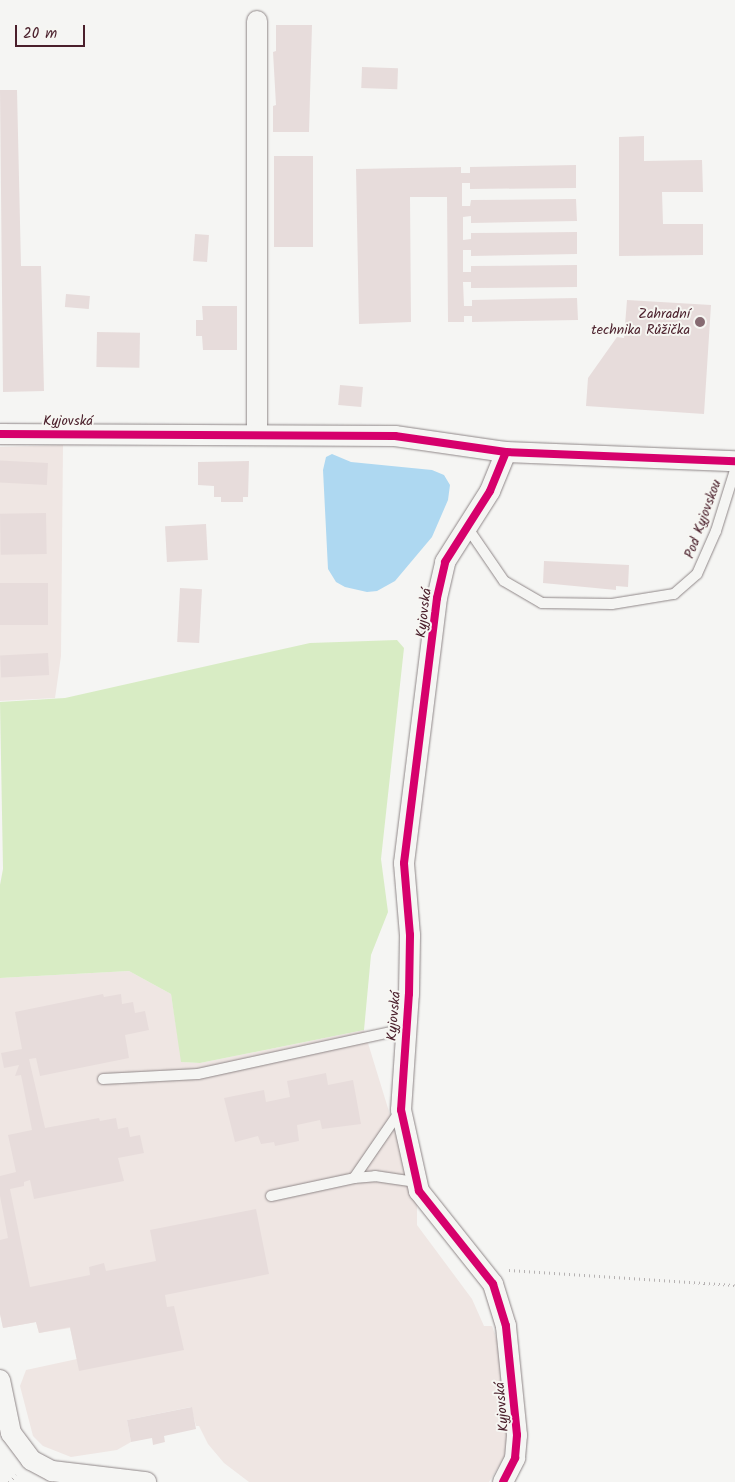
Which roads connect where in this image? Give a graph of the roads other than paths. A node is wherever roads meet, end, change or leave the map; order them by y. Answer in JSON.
{"nodes":[{"id":1,"x":256,"y":21,"type":"dead end"},
{"id":2,"x":257,"y":433,"type":"junction"},
{"id":3,"x":0,"y":434,"type":"edge"},
{"id":4,"x":506,"y":452,"type":"junction"},
{"id":5,"x":735,"y":461,"type":"edge"},
{"id":6,"x":735,"y":470,"type":"edge"},
{"id":7,"x":467,"y":527,"type":"junction"},
{"id":8,"x":405,"y":1029,"type":"junction"},
{"id":9,"x":103,"y":1079,"type":"dead end"},
{"id":10,"x":401,"y":1110,"type":"junction"},
{"id":11,"x":354,"y":1178,"type":"junction"},
{"id":12,"x":415,"y":1182,"type":"junction"},
{"id":13,"x":270,"y":1196,"type":"dead end"},
{"id":14,"x":0,"y":1380,"type":"edge"},
{"id":15,"x":146,"y":1482,"type":"edge"},
{"id":16,"x":503,"y":1482,"type":"edge"}],
"edges":[{"from":1,"to":2,"type":"street"},
{"from":2,"to":3,"type":"street","name":"Kyjovská"},
{"from":2,"to":4,"type":"street","name":"Kyjovská"},
{"from":4,"to":5,"type":"street","name":"Kyjovská"},
{"from":4,"to":7,"type":"street","name":"Kyjovská"},
{"from":6,"to":7,"type":"lane","name":"Pod Kyjovskou"},
{"from":7,"to":8,"type":"street","name":"Kyjovská"},
{"from":8,"to":9,"type":"lane"},
{"from":8,"to":10,"type":"street","name":"Kyjovská"},
{"from":10,"to":11,"type":"lane"},
{"from":10,"to":12,"type":"street","name":"Kyjovská"},
{"from":11,"to":12,"type":"lane"},
{"from":11,"to":13,"type":"lane"},
{"from":12,"to":16,"type":"street","name":"Kyjovská"},
{"from":14,"to":15,"type":"street"}]}
